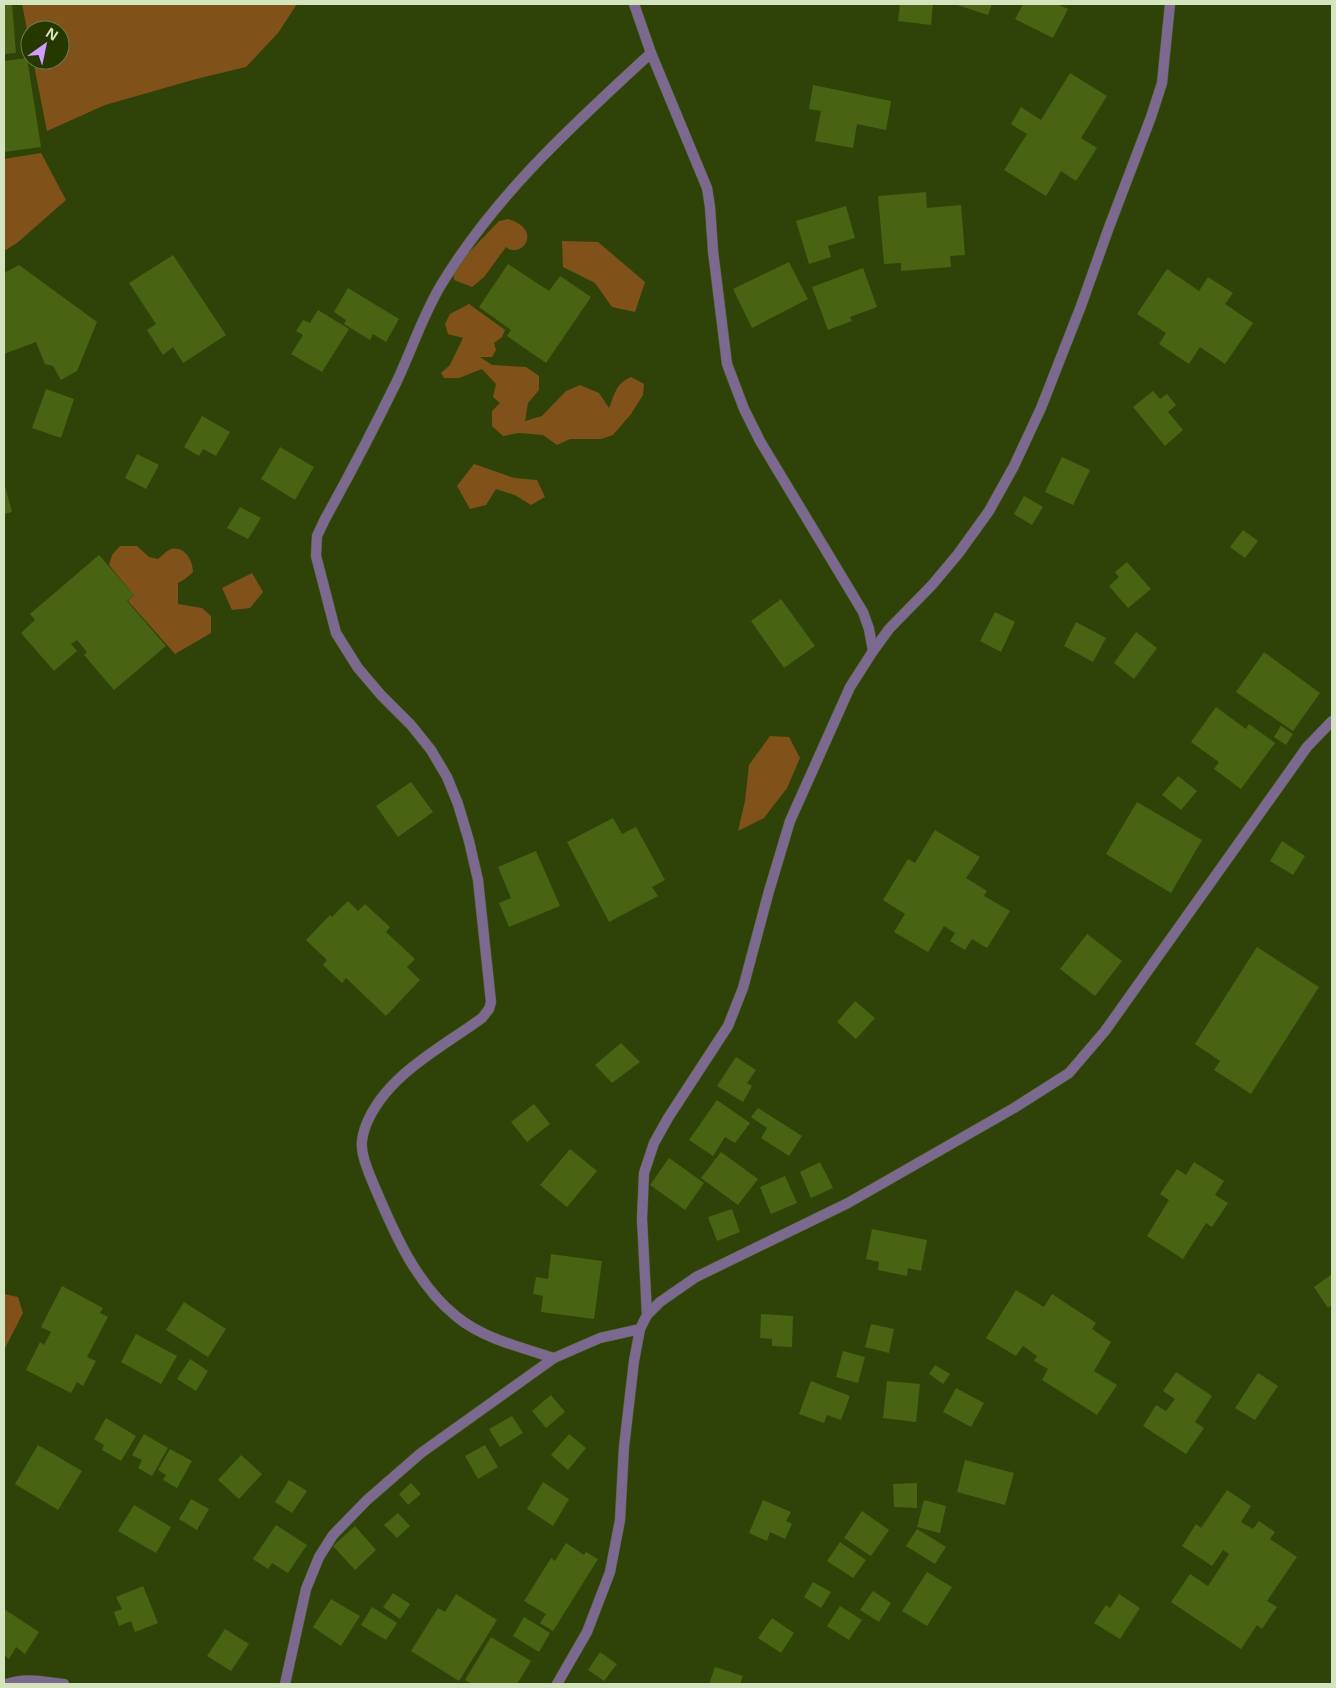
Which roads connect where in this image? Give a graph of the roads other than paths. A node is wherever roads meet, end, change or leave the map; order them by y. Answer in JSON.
{"nodes":[{"id":1,"x":634,"y":4,"type":"edge"},
{"id":2,"x":1170,"y":4,"type":"edge"},
{"id":3,"x":651,"y":53,"type":"junction"},
{"id":4,"x":873,"y":650,"type":"junction"},
{"id":5,"x":1332,"y":721,"type":"edge"},
{"id":6,"x":647,"y":1315,"type":"junction"},
{"id":7,"x":640,"y":1329,"type":"junction"},
{"id":8,"x":554,"y":1358,"type":"junction"},
{"id":9,"x":7,"y":1684,"type":"edge"},
{"id":10,"x":64,"y":1684,"type":"edge"},
{"id":11,"x":285,"y":1684,"type":"edge"},
{"id":12,"x":557,"y":1684,"type":"edge"}],
"edges":[{"from":1,"to":3,"type":"street"},
{"from":2,"to":4,"type":"street"},
{"from":3,"to":4,"type":"street"},
{"from":3,"to":8,"type":"street"},
{"from":4,"to":6,"type":"street"},
{"from":5,"to":6,"type":"street"},
{"from":6,"to":7,"type":"street"},
{"from":7,"to":8,"type":"street"},
{"from":7,"to":12,"type":"street"},
{"from":8,"to":11,"type":"street"},
{"from":9,"to":10,"type":"street"}]}
